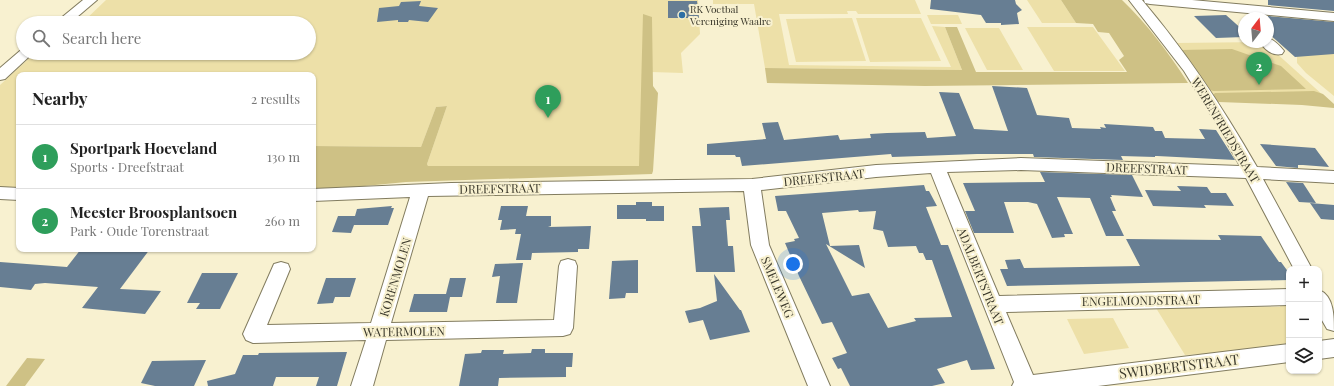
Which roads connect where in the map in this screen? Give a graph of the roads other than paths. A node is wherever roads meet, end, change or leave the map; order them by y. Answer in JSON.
{"nodes":[{"id":1,"x":91,"y":0,"type":"edge"},
{"id":2,"x":1135,"y":0,"type":"edge"},
{"id":3,"x":1150,"y":0,"type":"edge"},
{"id":4,"x":1230,"y":8,"type":"junction"},
{"id":5,"x":1238,"y":15,"type":"edge"},
{"id":6,"x":71,"y":16,"type":"edge"},
{"id":7,"x":1334,"y":17,"type":"edge"},
{"id":8,"x":18,"y":60,"type":"edge"},
{"id":9,"x":0,"y":76,"type":"edge"},
{"id":10,"x":937,"y":167,"type":"junction"},
{"id":11,"x":1251,"y":172,"type":"junction"},
{"id":12,"x":1334,"y":177,"type":"edge"},
{"id":13,"x":752,"y":185,"type":"junction"},
{"id":14,"x":421,"y":190,"type":"junction"},
{"id":15,"x":0,"y":193,"type":"edge"},
{"id":16,"x":16,"y":194,"type":"edge"},
{"id":17,"x":316,"y":195,"type":"edge"},
{"id":18,"x":568,"y":266,"type":"dead end"},
{"id":19,"x":1301,"y":266,"type":"edge"},
{"id":20,"x":281,"y":269,"type":"dead end"},
{"id":21,"x":1286,"y":297,"type":"edge"},
{"id":22,"x":1321,"y":302,"type":"edge"},
{"id":23,"x":992,"y":304,"type":"junction"},
{"id":24,"x":1334,"y":323,"type":"edge"},
{"id":25,"x":378,"y":332,"type":"junction"},
{"id":26,"x":1334,"y":348,"type":"edge"},
{"id":27,"x":1322,"y":350,"type":"edge"},
{"id":28,"x":1286,"y":353,"type":"edge"},
{"id":29,"x":1024,"y":385,"type":"edge"},
{"id":30,"x":362,"y":386,"type":"edge"},
{"id":31,"x":819,"y":386,"type":"edge"}],
"edges":[{"from":1,"to":6,"type":"street"},
{"from":2,"to":11,"type":"street","name":"WERENFRIEDSTRAAT"},
{"from":3,"to":4,"type":"street"},
{"from":4,"to":5,"type":"street"},
{"from":4,"to":7,"type":"street"},
{"from":8,"to":9,"type":"street"},
{"from":10,"to":11,"type":"street","name":"DREEFSTRAAT"},
{"from":10,"to":13,"type":"street","name":"DREEFSTRAAT"},
{"from":10,"to":23,"type":"street","name":"ADALBERTSTRAAT"},
{"from":11,"to":12,"type":"street","name":"DREEFSTRAAT"},
{"from":11,"to":19,"type":"street","name":"WERENFRIEDSTRAAT"},
{"from":13,"to":14,"type":"street","name":"DREEFSTRAAT"},
{"from":13,"to":31,"type":"street","name":"SMELEWEG"},
{"from":14,"to":17,"type":"street","name":"DREEFSTRAAT"},
{"from":14,"to":25,"type":"street","name":"KORENMOLEN"},
{"from":15,"to":16,"type":"street"},
{"from":18,"to":25,"type":"street","name":"WATERMOLEN"},
{"from":20,"to":25,"type":"street","name":"WATERMOLEN"},
{"from":21,"to":23,"type":"street","name":"ENGELMONDSTRAAT"},
{"from":22,"to":24,"type":"street"},
{"from":23,"to":29,"type":"street","name":"ADALBERTSTRAAT"},
{"from":25,"to":30,"type":"street","name":"KORENMOLEN"},
{"from":26,"to":27,"type":"street"},
{"from":28,"to":29,"type":"street","name":"SWIDBERTSTRAAT"}]}
